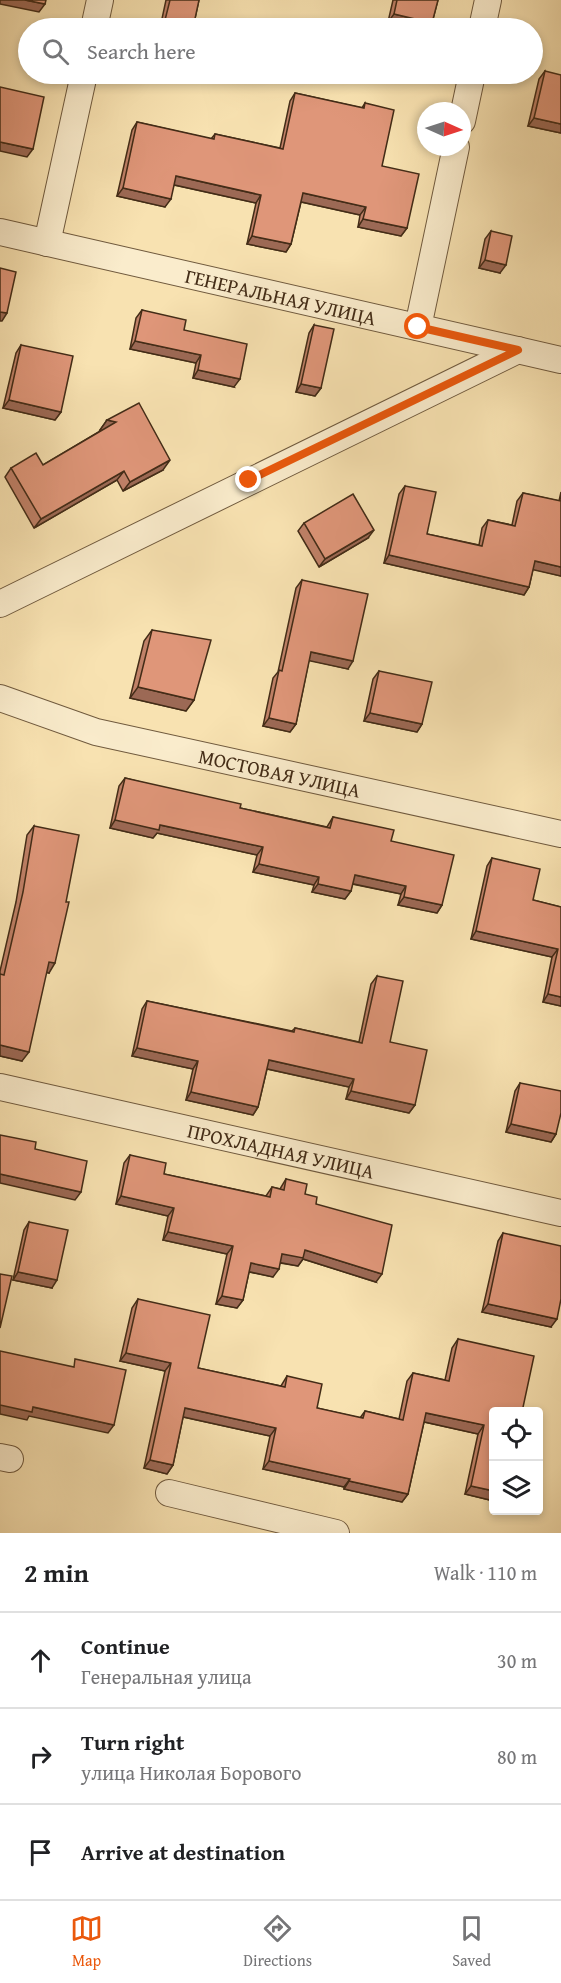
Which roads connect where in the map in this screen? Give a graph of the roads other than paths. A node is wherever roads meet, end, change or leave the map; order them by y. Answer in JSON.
{"nodes":[{"id":1,"x":100,"y":0,"type":"edge"},
{"id":2,"x":488,"y":0,"type":"edge"},
{"id":3,"x":96,"y":18,"type":"edge"},
{"id":4,"x":484,"y":18,"type":"edge"},
{"id":5,"x":82,"y":84,"type":"edge"},
{"id":6,"x":470,"y":84,"type":"edge"},
{"id":7,"x":466,"y":102,"type":"edge"},
{"id":8,"x":454,"y":156,"type":"edge"},
{"id":9,"x":0,"y":232,"type":"edge"},
{"id":10,"x":47,"y":243,"type":"junction"},
{"id":11,"x":418,"y":327,"type":"junction"},
{"id":12,"x":518,"y":350,"type":"junction"},
{"id":13,"x":561,"y":360,"type":"edge"},
{"id":14,"x":0,"y":604,"type":"edge"},
{"id":15,"x":0,"y":699,"type":"edge"},
{"id":16,"x":561,"y":834,"type":"edge"},
{"id":17,"x":0,"y":1087,"type":"edge"},
{"id":18,"x":561,"y":1213,"type":"edge"},
{"id":19,"x":169,"y":1493,"type":"dead end"},
{"id":20,"x":336,"y":1533,"type":"edge"}],
"edges":[{"from":1,"to":3,"type":"street"},
{"from":2,"to":4,"type":"street"},
{"from":5,"to":10,"type":"street"},
{"from":6,"to":7,"type":"street"},
{"from":8,"to":11,"type":"street"},
{"from":9,"to":10,"type":"street","name":"ГЕНЕРАЛЬНАЯ УЛИЦА"},
{"from":10,"to":11,"type":"street","name":"ГЕНЕРАЛЬНАЯ УЛИЦА"},
{"from":11,"to":12,"type":"street","name":"ГЕНЕРАЛЬНАЯ УЛИЦА"},
{"from":12,"to":13,"type":"street","name":"ГЕНЕРАЛЬНАЯ УЛИЦА"},
{"from":12,"to":14,"type":"street"},
{"from":15,"to":16,"type":"street","name":"МОСТОВАЯ УЛИЦА"},
{"from":17,"to":18,"type":"street","name":"ПРОХЛАДНАЯ УЛИЦА"},
{"from":19,"to":20,"type":"street"}]}
